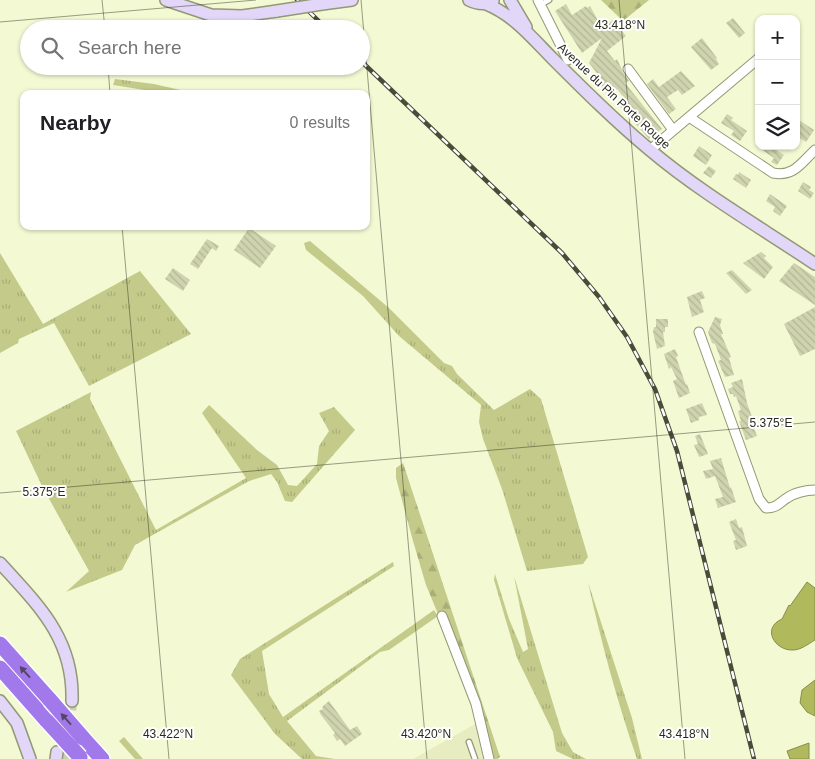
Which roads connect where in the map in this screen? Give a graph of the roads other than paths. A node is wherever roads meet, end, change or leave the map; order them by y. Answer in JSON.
{"nodes":[{"id":1,"x":166,"y":0,"type":"edge"},
{"id":2,"x":352,"y":0,"type":"edge"},
{"id":3,"x":469,"y":0,"type":"edge"},
{"id":4,"x":510,"y":0,"type":"edge"},
{"id":5,"x":550,"y":0,"type":"edge"},
{"id":6,"x":491,"y":2,"type":"edge"},
{"id":7,"x":539,"y":2,"type":"edge"},
{"id":8,"x":531,"y":35,"type":"junction"},
{"id":9,"x":568,"y":60,"type":"dead end"},
{"id":10,"x":757,"y":60,"type":"edge"},
{"id":11,"x":628,"y":69,"type":"dead end"},
{"id":12,"x":689,"y":117,"type":"junction"},
{"id":13,"x":673,"y":130,"type":"junction"},
{"id":14,"x":650,"y":150,"type":"junction"},
{"id":15,"x":815,"y":150,"type":"edge"},
{"id":16,"x":815,"y":264,"type":"edge"},
{"id":17,"x":699,"y":332,"type":"dead end"},
{"id":18,"x":815,"y":490,"type":"edge"},
{"id":19,"x":3,"y":567,"type":"edge"},
{"id":20,"x":442,"y":616,"type":"dead end"},
{"id":21,"x":0,"y":644,"type":"edge"},
{"id":22,"x":0,"y":668,"type":"edge"},
{"id":23,"x":69,"y":699,"type":"tunnel mouth"},
{"id":24,"x":0,"y":701,"type":"edge"},
{"id":25,"x":469,"y":742,"type":"dead end"},
{"id":26,"x":30,"y":756,"type":"edge"},
{"id":27,"x":81,"y":758,"type":"edge"},
{"id":28,"x":102,"y":759,"type":"edge"},
{"id":29,"x":475,"y":759,"type":"edge"},
{"id":30,"x":489,"y":759,"type":"edge"}],
"edges":[{"from":1,"to":2,"type":"main road","bridge":true},
{"from":3,"to":6,"type":"main road","name":"Avenue du Pin Porte Rouge"},
{"from":4,"to":8,"type":"main road","name":"Avenue du Pin Porte Rouge"},
{"from":5,"to":7,"type":"lane"},
{"from":6,"to":8,"type":"main road","name":"Avenue du Pin Porte Rouge"},
{"from":7,"to":9,"type":"street","name":"Avenue du Pin Porte Rouge"},
{"from":8,"to":14,"type":"main road","name":"Avenue du Pin Porte Rouge"},
{"from":10,"to":12,"type":"street"},
{"from":11,"to":13,"type":"street"},
{"from":12,"to":13,"type":"street"},
{"from":12,"to":15,"type":"street"},
{"from":13,"to":14,"type":"street"},
{"from":14,"to":16,"type":"main road","name":"Avenue du Pin Porte Rouge"},
{"from":17,"to":18,"type":"street"},
{"from":19,"to":23,"type":"main road"},
{"from":20,"to":30,"type":"street"},
{"from":28,"to":21,"type":"highway","one_way":true,"bridge":true},
{"from":22,"to":27,"type":"highway","bridge":true},
{"from":24,"to":26,"type":"main road"},
{"from":25,"to":29,"type":"lane"}]}
